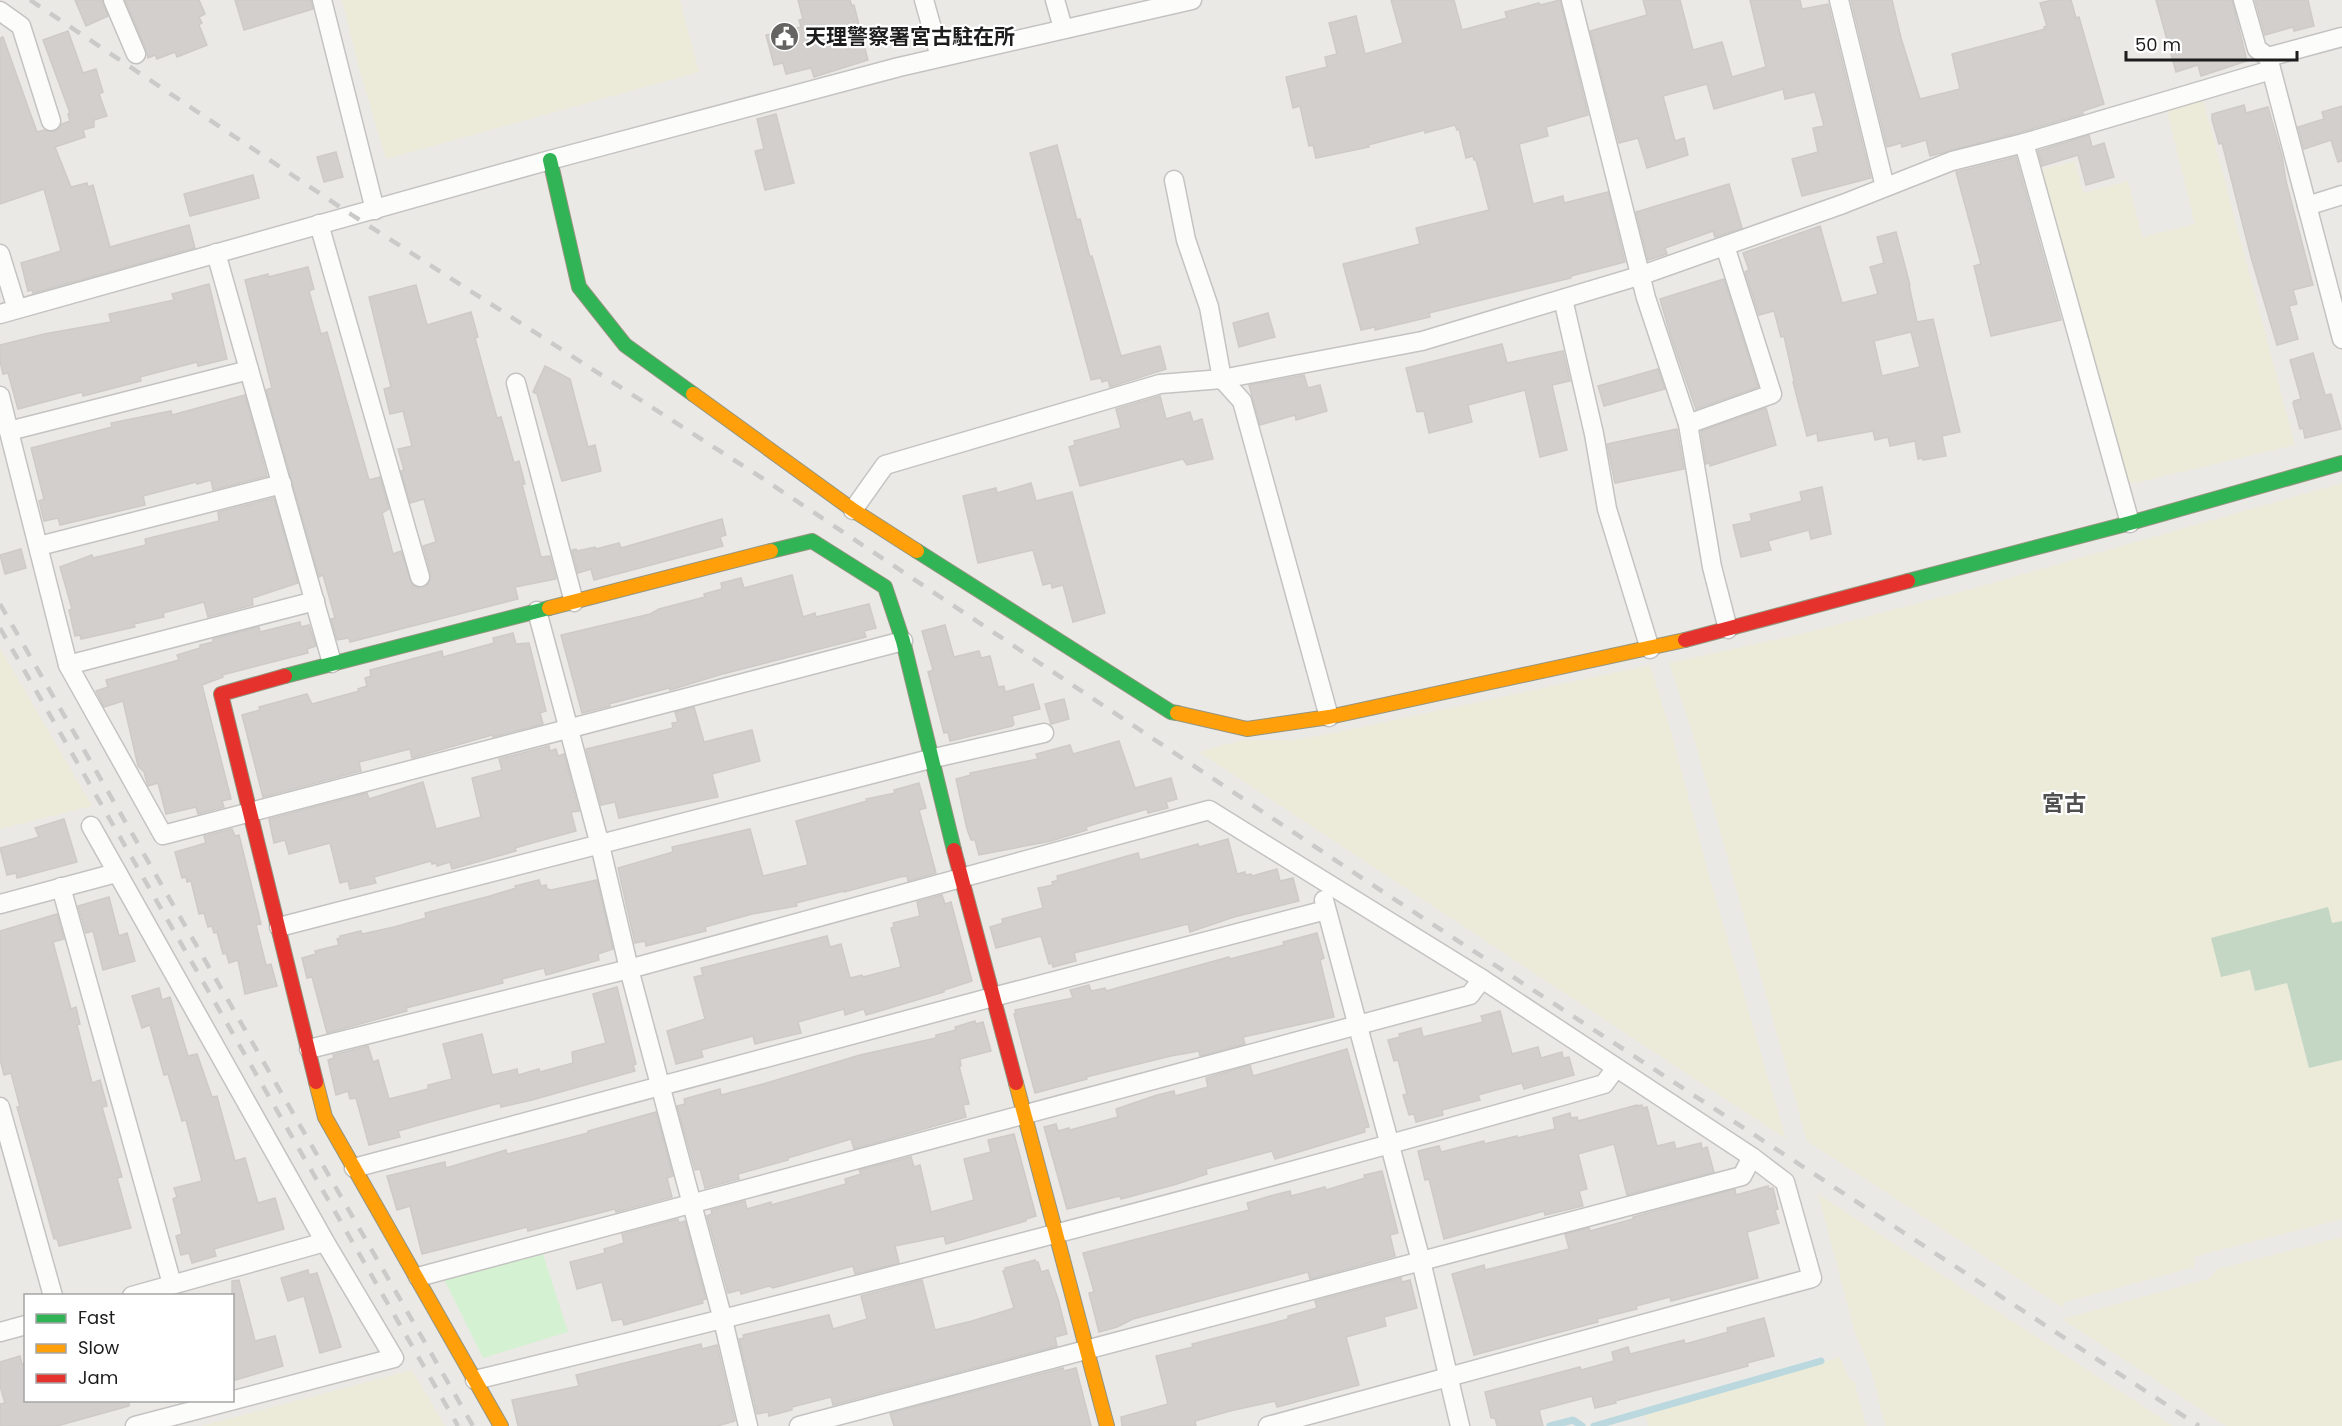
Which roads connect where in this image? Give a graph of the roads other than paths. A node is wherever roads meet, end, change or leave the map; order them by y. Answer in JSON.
{"nodes":[{"id":1,"x":113,"y":0,"type":"edge"},
{"id":2,"x":322,"y":0,"type":"edge"},
{"id":3,"x":924,"y":0,"type":"edge"},
{"id":4,"x":1055,"y":0,"type":"edge"},
{"id":5,"x":1192,"y":0,"type":"edge"},
{"id":6,"x":1571,"y":0,"type":"edge"},
{"id":7,"x":1839,"y":0,"type":"edge"},
{"id":8,"x":2243,"y":0,"type":"edge"},
{"id":9,"x":0,"y":11,"type":"edge"},
{"id":10,"x":1063,"y":28,"type":"junction"},
{"id":11,"x":2342,"y":37,"type":"edge"},
{"id":12,"x":136,"y":54,"type":"dead end"},
{"id":13,"x":940,"y":57,"type":"junction"},
{"id":14,"x":2270,"y":64,"type":"junction"},
{"id":15,"x":51,"y":121,"type":"dead end"},
{"id":16,"x":2024,"y":143,"type":"junction"},
{"id":17,"x":550,"y":160,"type":"junction"},
{"id":18,"x":1174,"y":180,"type":"dead end"},
{"id":19,"x":1885,"y":187,"type":"junction"},
{"id":20,"x":2342,"y":195,"type":"edge"},
{"id":21,"x":2307,"y":206,"type":"junction"},
{"id":22,"x":375,"y":210,"type":"junction"},
{"id":23,"x":319,"y":224,"type":"junction"},
{"id":24,"x":1725,"y":246,"type":"junction"},
{"id":25,"x":216,"y":253,"type":"junction"},
{"id":26,"x":0,"y":254,"type":"edge"},
{"id":27,"x":1642,"y":275,"type":"junction"},
{"id":28,"x":1563,"y":299,"type":"junction"},
{"id":29,"x":8,"y":311,"type":"edge"},
{"id":30,"x":2342,"y":339,"type":"edge"},
{"id":31,"x":249,"y":370,"type":"junction"},
{"id":32,"x":1222,"y":379,"type":"junction"},
{"id":33,"x":516,"y":383,"type":"dead end"},
{"id":34,"x":0,"y":396,"type":"edge"},
{"id":35,"x":1688,"y":424,"type":"junction"},
{"id":36,"x":9,"y":431,"type":"junction"},
{"id":37,"x":2342,"y":463,"type":"edge"},
{"id":38,"x":282,"y":484,"type":"junction"},
{"id":39,"x":853,"y":510,"type":"junction"},
{"id":40,"x":2130,"y":523,"type":"junction"},
{"id":41,"x":39,"y":546,"type":"junction"},
{"id":42,"x":420,"y":577,"type":"dead end"},
{"id":43,"x":315,"y":601,"type":"junction"},
{"id":44,"x":574,"y":602,"type":"junction"},
{"id":45,"x":537,"y":611,"type":"junction"},
{"id":46,"x":1728,"y":628,"type":"junction"},
{"id":47,"x":903,"y":641,"type":"junction"},
{"id":48,"x":1650,"y":649,"type":"junction"},
{"id":49,"x":332,"y":663,"type":"junction"},
{"id":50,"x":68,"y":665,"type":"junction"},
{"id":51,"x":1329,"y":717,"type":"junction"},
{"id":52,"x":568,"y":728,"type":"junction"},
{"id":53,"x":1044,"y":733,"type":"dead end"},
{"id":54,"x":930,"y":759,"type":"junction"},
{"id":55,"x":249,"y":813,"type":"junction"},
{"id":56,"x":91,"y":826,"type":"dead end"},
{"id":57,"x":600,"y":845,"type":"junction"},
{"id":58,"x":116,"y":873,"type":"junction"},
{"id":59,"x":961,"y":879,"type":"junction"},
{"id":60,"x":1321,"y":881,"type":"junction"},
{"id":61,"x":61,"y":887,"type":"junction"},
{"id":62,"x":0,"y":904,"type":"edge"},
{"id":63,"x":1326,"y":910,"type":"junction"},
{"id":64,"x":279,"y":927,"type":"junction"},
{"id":65,"x":629,"y":969,"type":"junction"},
{"id":66,"x":1482,"y":979,"type":"junction"},
{"id":67,"x":993,"y":997,"type":"junction"},
{"id":68,"x":1359,"y":1026,"type":"junction"},
{"id":69,"x":309,"y":1050,"type":"junction"},
{"id":70,"x":1616,"y":1068,"type":"junction"},
{"id":71,"x":661,"y":1086,"type":"junction"},
{"id":72,"x":0,"y":1107,"type":"edge"},
{"id":73,"x":1024,"y":1115,"type":"junction"},
{"id":74,"x":1389,"y":1146,"type":"junction"},
{"id":75,"x":1752,"y":1156,"type":"junction"},
{"id":76,"x":354,"y":1168,"type":"junction"},
{"id":77,"x":691,"y":1202,"type":"junction"},
{"id":78,"x":1057,"y":1234,"type":"junction"},
{"id":79,"x":325,"y":1242,"type":"junction"},
{"id":80,"x":1421,"y":1261,"type":"junction"},
{"id":81,"x":418,"y":1276,"type":"junction"},
{"id":82,"x":172,"y":1284,"type":"junction"},
{"id":83,"x":52,"y":1294,"type":"edge"},
{"id":84,"x":139,"y":1294,"type":"edge"},
{"id":85,"x":723,"y":1320,"type":"junction"},
{"id":86,"x":24,"y":1326,"type":"edge"},
{"id":87,"x":0,"y":1332,"type":"edge"},
{"id":88,"x":1088,"y":1350,"type":"junction"},
{"id":89,"x":1448,"y":1377,"type":"junction"},
{"id":90,"x":475,"y":1380,"type":"junction"},
{"id":91,"x":234,"y":1400,"type":"edge"},
{"id":92,"x":226,"y":1402,"type":"edge"},
{"id":93,"x":135,"y":1426,"type":"edge"},
{"id":94,"x":501,"y":1426,"type":"edge"},
{"id":95,"x":748,"y":1426,"type":"edge"},
{"id":96,"x":799,"y":1426,"type":"edge"},
{"id":97,"x":1107,"y":1426,"type":"edge"},
{"id":98,"x":1268,"y":1426,"type":"edge"},
{"id":99,"x":1460,"y":1426,"type":"edge"}],
"edges":[{"from":1,"to":12,"type":"street"},
{"from":2,"to":22,"type":"street"},
{"from":3,"to":13,"type":"street"},
{"from":4,"to":10,"type":"street"},
{"from":5,"to":10,"type":"street"},
{"from":6,"to":27,"type":"street"},
{"from":7,"to":19,"type":"street"},
{"from":8,"to":14,"type":"street"},
{"from":9,"to":15,"type":"street"},
{"from":10,"to":13,"type":"street"},
{"from":11,"to":14,"type":"street"},
{"from":13,"to":17,"type":"street"},
{"from":14,"to":16,"type":"street"},
{"from":14,"to":21,"type":"street"},
{"from":16,"to":19,"type":"street"},
{"from":16,"to":40,"type":"street"},
{"from":17,"to":22,"type":"street"},
{"from":17,"to":39,"type":"street"},
{"from":18,"to":32,"type":"street"},
{"from":19,"to":24,"type":"street"},
{"from":20,"to":21,"type":"street"},
{"from":21,"to":30,"type":"street"},
{"from":22,"to":23,"type":"street"},
{"from":23,"to":25,"type":"street"},
{"from":23,"to":42,"type":"street"},
{"from":24,"to":27,"type":"street"},
{"from":24,"to":35,"type":"street"},
{"from":25,"to":29,"type":"street"},
{"from":25,"to":31,"type":"street"},
{"from":26,"to":29,"type":"street"},
{"from":27,"to":28,"type":"street"},
{"from":27,"to":35,"type":"street"},
{"from":28,"to":32,"type":"street"},
{"from":28,"to":48,"type":"street"},
{"from":31,"to":36,"type":"street"},
{"from":31,"to":38,"type":"street"},
{"from":32,"to":39,"type":"street"},
{"from":32,"to":51,"type":"street"},
{"from":33,"to":44,"type":"street"},
{"from":34,"to":36,"type":"street"},
{"from":35,"to":46,"type":"street"},
{"from":36,"to":41,"type":"street"},
{"from":37,"to":40,"type":"street"},
{"from":38,"to":41,"type":"street"},
{"from":38,"to":43,"type":"street"},
{"from":39,"to":51,"type":"street"},
{"from":40,"to":46,"type":"street"},
{"from":41,"to":50,"type":"street"},
{"from":43,"to":49,"type":"street"},
{"from":43,"to":50,"type":"street"},
{"from":44,"to":45,"type":"street"},
{"from":44,"to":47,"type":"street"},
{"from":45,"to":49,"type":"street"},
{"from":45,"to":52,"type":"street"},
{"from":46,"to":48,"type":"street"},
{"from":47,"to":52,"type":"street"},
{"from":47,"to":54,"type":"street"},
{"from":48,"to":51,"type":"street"},
{"from":49,"to":55,"type":"street"},
{"from":50,"to":55,"type":"street"},
{"from":52,"to":55,"type":"street"},
{"from":52,"to":57,"type":"street"},
{"from":53,"to":54,"type":"street"},
{"from":54,"to":57,"type":"street"},
{"from":54,"to":59,"type":"street"},
{"from":55,"to":64,"type":"street"},
{"from":56,"to":58,"type":"street"},
{"from":57,"to":64,"type":"street"},
{"from":57,"to":65,"type":"street"},
{"from":58,"to":61,"type":"street"},
{"from":58,"to":79,"type":"street"},
{"from":59,"to":60,"type":"street"},
{"from":59,"to":65,"type":"street"},
{"from":59,"to":67,"type":"street"},
{"from":60,"to":63,"type":"street"},
{"from":60,"to":66,"type":"street"},
{"from":61,"to":62,"type":"street"},
{"from":61,"to":82,"type":"street"},
{"from":63,"to":67,"type":"street"},
{"from":63,"to":68,"type":"street"},
{"from":64,"to":69,"type":"street"},
{"from":65,"to":69,"type":"street"},
{"from":65,"to":71,"type":"street"},
{"from":66,"to":68,"type":"street"},
{"from":66,"to":70,"type":"street"},
{"from":67,"to":71,"type":"street"},
{"from":67,"to":73,"type":"street"},
{"from":68,"to":73,"type":"street"},
{"from":68,"to":74,"type":"street"},
{"from":69,"to":76,"type":"street"},
{"from":70,"to":74,"type":"street"},
{"from":70,"to":75,"type":"street"},
{"from":71,"to":76,"type":"street"},
{"from":71,"to":77,"type":"street"},
{"from":72,"to":83,"type":"street"},
{"from":73,"to":77,"type":"street"},
{"from":73,"to":78,"type":"street"},
{"from":74,"to":78,"type":"street"},
{"from":74,"to":80,"type":"street"},
{"from":75,"to":80,"type":"street"},
{"from":75,"to":89,"type":"street"},
{"from":76,"to":81,"type":"street"},
{"from":77,"to":81,"type":"street"},
{"from":77,"to":85,"type":"street"},
{"from":78,"to":85,"type":"street"},
{"from":78,"to":88,"type":"street"},
{"from":79,"to":82,"type":"street"},
{"from":79,"to":91,"type":"street"},
{"from":80,"to":88,"type":"street"},
{"from":80,"to":89,"type":"street"},
{"from":81,"to":90,"type":"street"},
{"from":82,"to":84,"type":"street"},
{"from":85,"to":90,"type":"street"},
{"from":85,"to":95,"type":"street"},
{"from":86,"to":87,"type":"street"},
{"from":88,"to":96,"type":"street"},
{"from":88,"to":97,"type":"street"},
{"from":89,"to":98,"type":"street"},
{"from":89,"to":99,"type":"street"},
{"from":90,"to":94,"type":"street"},
{"from":92,"to":93,"type":"street"}]}
